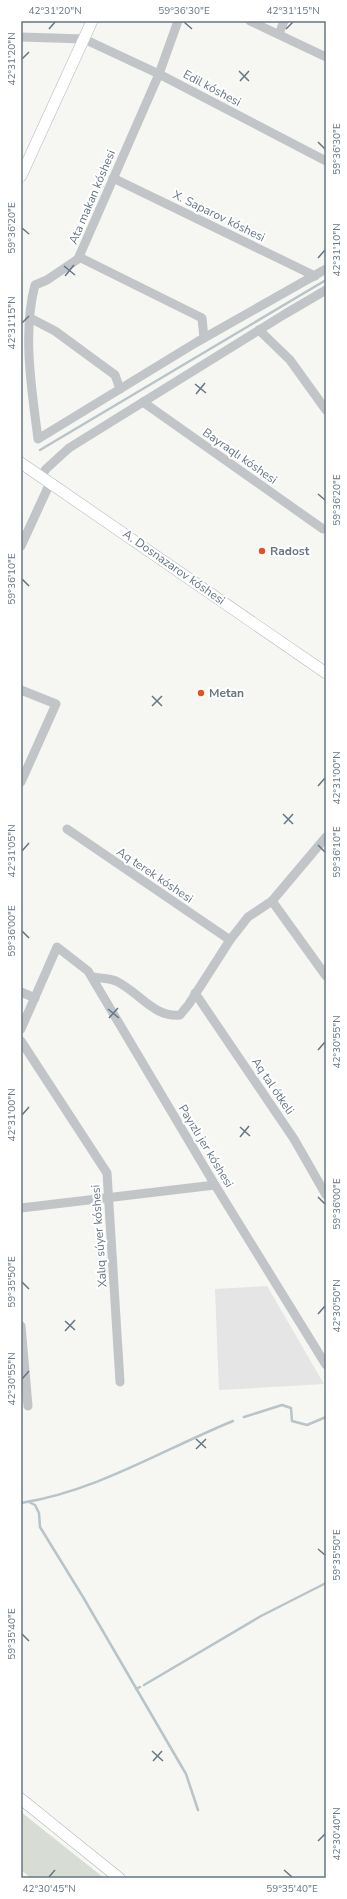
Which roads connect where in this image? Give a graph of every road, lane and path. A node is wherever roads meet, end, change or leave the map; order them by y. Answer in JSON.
{"nodes":[{"id":1,"x":92,"y":21,"type":"edge"},
{"id":2,"x":178,"y":21,"type":"edge"},
{"id":3,"x":250,"y":21,"type":"edge"},
{"id":4,"x":284,"y":21,"type":"edge"},
{"id":5,"x":278,"y":34,"type":"junction"},
{"id":6,"x":21,"y":36,"type":"edge"},
{"id":7,"x":84,"y":40,"type":"junction"},
{"id":8,"x":326,"y":57,"type":"edge"},
{"id":9,"x":159,"y":74,"type":"junction"},
{"id":10,"x":326,"y":161,"type":"edge"},
{"id":11,"x":21,"y":176,"type":"edge"},
{"id":12,"x":112,"y":178,"type":"junction"},
{"id":13,"x":79,"y":257,"type":"junction"},
{"id":14,"x":326,"y":269,"type":"edge"},
{"id":15,"x":315,"y":276,"type":"junction"},
{"id":16,"x":326,"y":290,"type":"edge"},
{"id":17,"x":30,"y":318,"type":"junction"},
{"id":18,"x":259,"y":330,"type":"junction"},
{"id":19,"x":204,"y":338,"type":"junction"},
{"id":20,"x":120,"y":389,"type":"junction"},
{"id":21,"x":143,"y":402,"type":"junction"},
{"id":22,"x":326,"y":410,"type":"edge"},
{"id":23,"x":21,"y":462,"type":"edge"},
{"id":24,"x":46,"y":480,"type":"junction"},
{"id":25,"x":323,"y":529,"type":"dead end"},
{"id":26,"x":21,"y":546,"type":"edge"},
{"id":27,"x":326,"y":673,"type":"edge"},
{"id":28,"x":21,"y":690,"type":"edge"},
{"id":29,"x":21,"y":782,"type":"edge"},
{"id":30,"x":67,"y":829,"type":"dead end"},
{"id":31,"x":326,"y":837,"type":"edge"},
{"id":32,"x":272,"y":901,"type":"junction"},
{"id":33,"x":230,"y":940,"type":"junction"},
{"id":34,"x":326,"y":976,"type":"edge"},
{"id":35,"x":92,"y":977,"type":"junction"},
{"id":36,"x":21,"y":992,"type":"edge"},
{"id":37,"x":196,"y":992,"type":"junction"},
{"id":38,"x":35,"y":998,"type":"junction"},
{"id":39,"x":21,"y":1029,"type":"edge"},
{"id":40,"x":21,"y":1041,"type":"edge"},
{"id":41,"x":215,"y":1185,"type":"junction"},
{"id":42,"x":326,"y":1195,"type":"edge"},
{"id":43,"x":109,"y":1198,"type":"junction"},
{"id":44,"x":21,"y":1208,"type":"edge"},
{"id":45,"x":21,"y":1326,"type":"edge"},
{"id":46,"x":326,"y":1365,"type":"edge"},
{"id":47,"x":120,"y":1382,"type":"dead end"},
{"id":48,"x":28,"y":1406,"type":"dead end"},
{"id":49,"x":21,"y":1799,"type":"edge"},
{"id":50,"x":119,"y":1878,"type":"edge"}],
"edges":[{"from":1,"to":7,"type":"main road"},
{"from":2,"to":9,"type":"street","name":"Ata makan kóshesi"},
{"from":3,"to":5,"type":"street"},
{"from":4,"to":5,"type":"street"},
{"from":5,"to":8,"type":"street"},
{"from":6,"to":7,"type":"street"},
{"from":7,"to":9,"type":"street","name":"Edil kóshesi"},
{"from":7,"to":11,"type":"main road"},
{"from":9,"to":10,"type":"street","name":"Edil kóshesi"},
{"from":9,"to":12,"type":"street","name":"Ata makan kóshesi"},
{"from":12,"to":13,"type":"street","name":"Ata makan kóshesi"},
{"from":12,"to":15,"type":"street","name":"X. Saparov kóshesi"},
{"from":13,"to":17,"type":"street","name":"Ata makan kóshesi"},
{"from":13,"to":19,"type":"street"},
{"from":14,"to":15,"type":"street"},
{"from":15,"to":19,"type":"street"},
{"from":16,"to":18,"type":"street"},
{"from":17,"to":20,"type":"street"},
{"from":17,"to":20,"type":"street","name":"Ata makan kóshesi"},
{"from":18,"to":21,"type":"street"},
{"from":18,"to":22,"type":"street"},
{"from":19,"to":20,"type":"street"},
{"from":21,"to":24,"type":"street"},
{"from":21,"to":25,"type":"street","name":"Bayraqlı kóshesi"},
{"from":23,"to":24,"type":"main road","name":"A. Dosnazarov kóshesi"},
{"from":24,"to":26,"type":"street"},
{"from":24,"to":27,"type":"main road","name":"A. Dosnazarov kóshesi"},
{"from":28,"to":29,"type":"street"},
{"from":30,"to":33,"type":"street","name":"Aq terek kóshesi"},
{"from":31,"to":32,"type":"street"},
{"from":32,"to":33,"type":"street"},
{"from":32,"to":34,"type":"street"},
{"from":33,"to":37,"type":"street"},
{"from":35,"to":37,"type":"street"},
{"from":35,"to":38,"type":"street","name":"Payızlı jer kóshesi"},
{"from":35,"to":41,"type":"street","name":"Payızlı jer kóshesi"},
{"from":36,"to":38,"type":"street"},
{"from":37,"to":42,"type":"street","name":"Aq tal ótkeli"},
{"from":38,"to":39,"type":"street"},
{"from":40,"to":43,"type":"street","name":"Xalıq súyer kóshesi"},
{"from":41,"to":43,"type":"street"},
{"from":41,"to":46,"type":"street","name":"Payızlı jer kóshesi"},
{"from":43,"to":44,"type":"street"},
{"from":43,"to":47,"type":"street","name":"Xalıq súyer kóshesi"},
{"from":45,"to":48,"type":"street"},
{"from":49,"to":50,"type":"main road"}]}
